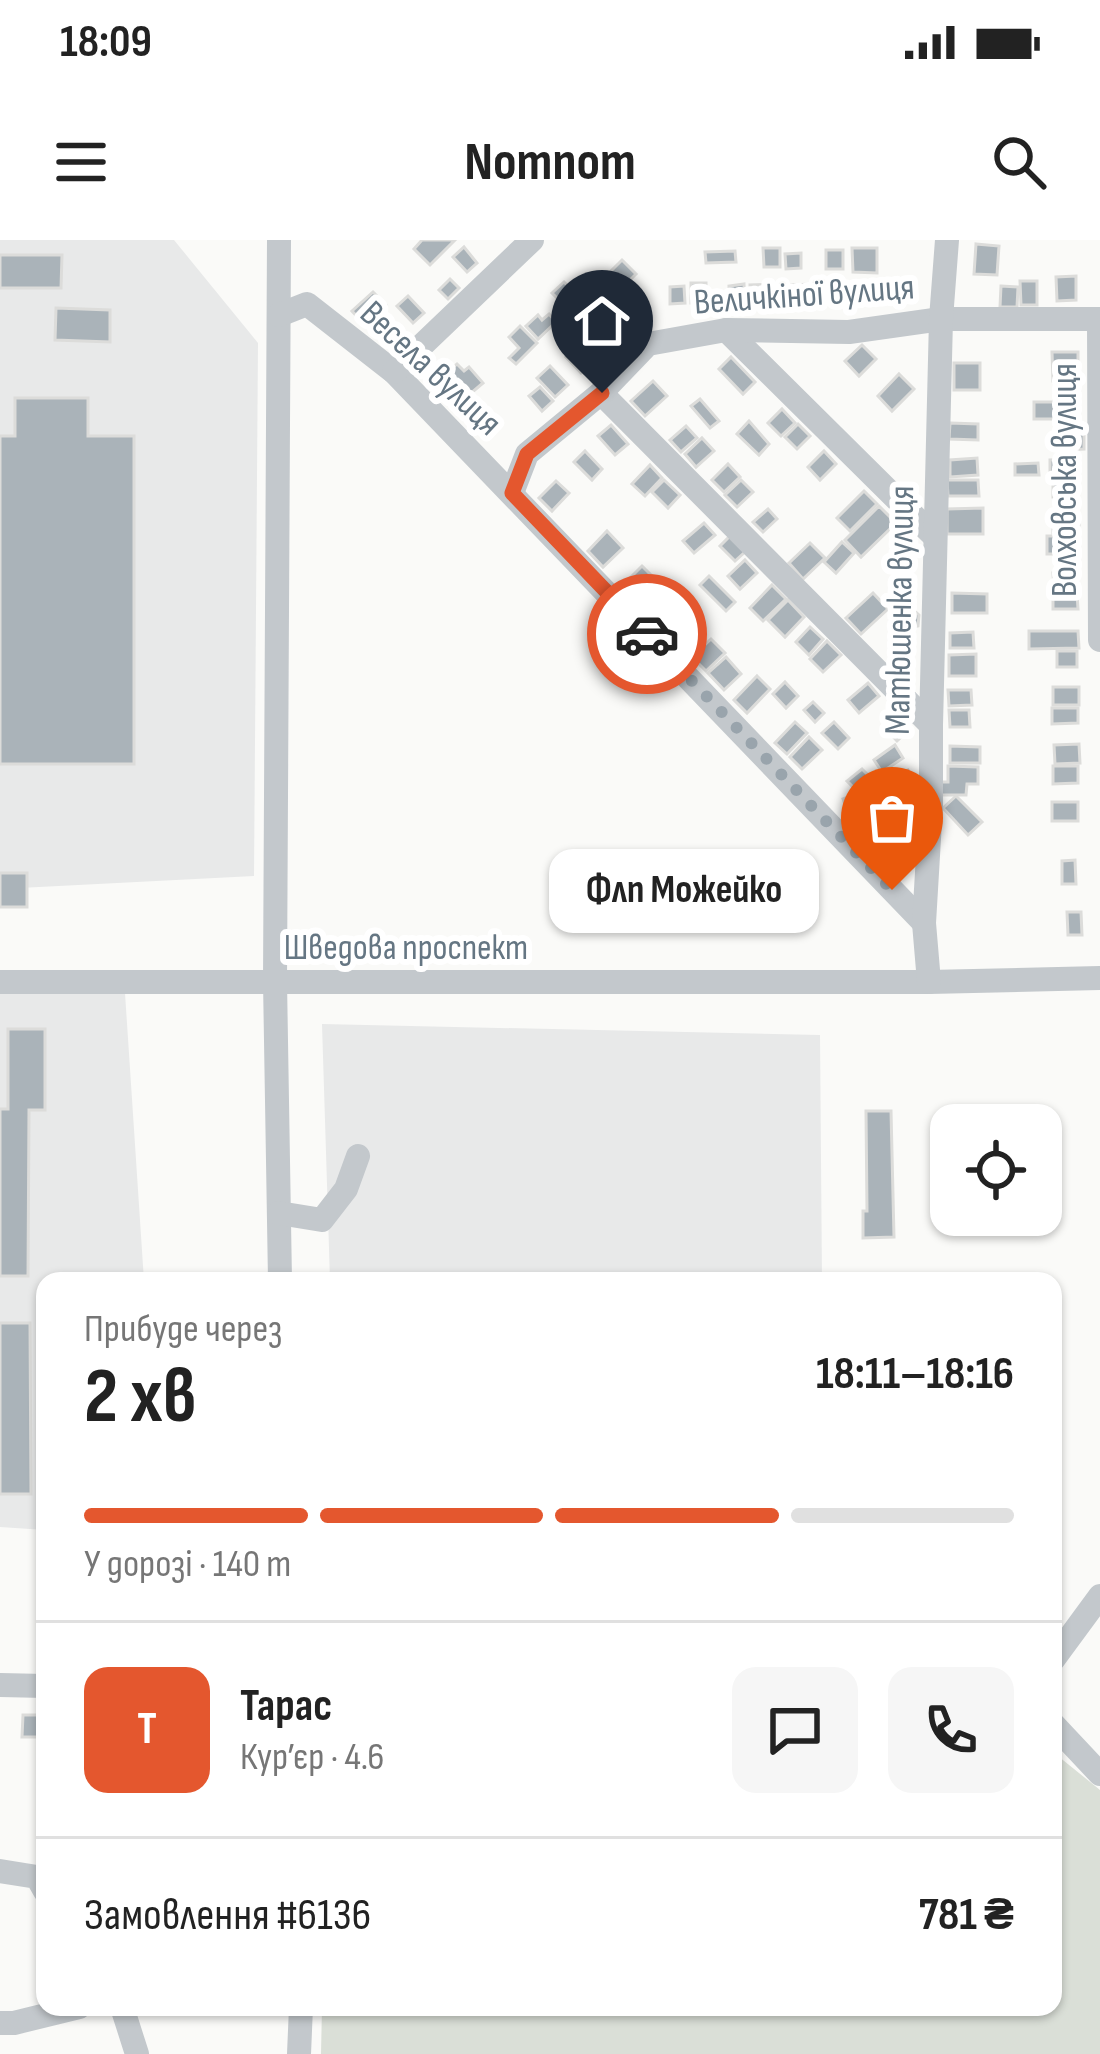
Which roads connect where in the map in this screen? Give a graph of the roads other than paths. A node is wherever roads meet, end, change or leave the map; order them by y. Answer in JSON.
{"nodes":[{"id":1,"x":280,"y":240,"type":"edge"},
{"id":2,"x":532,"y":240,"type":"edge"},
{"id":3,"x":947,"y":240,"type":"edge"},
{"id":4,"x":279,"y":315,"type":"junction"},
{"id":5,"x":941,"y":319,"type":"junction"},
{"id":6,"x":1099,"y":319,"type":"edge"},
{"id":7,"x":726,"y":330,"type":"junction"},
{"id":8,"x":394,"y":372,"type":"junction"},
{"id":9,"x":602,"y":393,"type":"junction"},
{"id":10,"x":527,"y":454,"type":"junction"},
{"id":11,"x":480,"y":459,"type":"junction"},
{"id":12,"x":512,"y":493,"type":"junction"},
{"id":13,"x":935,"y":537,"type":"junction"},
{"id":14,"x":1100,"y":640,"type":"edge"},
{"id":15,"x":931,"y":724,"type":"junction"},
{"id":16,"x":924,"y":923,"type":"junction"},
{"id":17,"x":1100,"y":978,"type":"edge"},
{"id":18,"x":275,"y":981,"type":"junction"},
{"id":19,"x":0,"y":982,"type":"edge"},
{"id":20,"x":929,"y":982,"type":"junction"},
{"id":21,"x":358,"y":1156,"type":"dead end"},
{"id":22,"x":279,"y":1213,"type":"junction"},
{"id":23,"x":280,"y":1272,"type":"edge"},
{"id":24,"x":1100,"y":1596,"type":"edge"},
{"id":25,"x":1062,"y":1648,"type":"edge"},
{"id":26,"x":0,"y":1685,"type":"edge"},
{"id":27,"x":36,"y":1686,"type":"edge"},
{"id":28,"x":1062,"y":1734,"type":"edge"},
{"id":29,"x":1100,"y":1774,"type":"edge"},
{"id":30,"x":0,"y":1871,"type":"edge"},
{"id":31,"x":36,"y":1877,"type":"edge"},
{"id":32,"x":41,"y":2016,"type":"edge"},
{"id":33,"x":125,"y":2016,"type":"edge"},
{"id":34,"x":300,"y":2016,"type":"edge"},
{"id":35,"x":0,"y":2023,"type":"edge"},
{"id":36,"x":136,"y":2054,"type":"edge"},
{"id":37,"x":298,"y":2054,"type":"edge"}],
"edges":[{"from":1,"to":4,"type":"street"},
{"from":2,"to":8,"type":"street"},
{"from":3,"to":5,"type":"street","name":"Матюшенка вулиця"},
{"from":4,"to":8,"type":"street","name":"Весела вулиця"},
{"from":4,"to":18,"type":"street"},
{"from":5,"to":6,"type":"street","name":"Величкіної вулиця"},
{"from":5,"to":7,"type":"street","name":"Величкіної вулиця"},
{"from":5,"to":13,"type":"street","name":"Матюшенка вулиця"},
{"from":6,"to":14,"type":"street","name":"Волховська вулиця"},
{"from":7,"to":9,"type":"street","name":"Величкіної вулиця"},
{"from":7,"to":13,"type":"street"},
{"from":8,"to":11,"type":"street","name":"Весела вулиця"},
{"from":9,"to":10,"type":"street","name":"Величкіної вулиця"},
{"from":9,"to":15,"type":"street"},
{"from":10,"to":11,"type":"street"},
{"from":10,"to":12,"type":"street","name":"Величкіної вулиця"},
{"from":11,"to":12,"type":"street","name":"Весела вулиця"},
{"from":12,"to":16,"type":"street","name":"Весела вулиця"},
{"from":13,"to":15,"type":"street","name":"Матюшенка вулиця"},
{"from":15,"to":16,"type":"street","name":"Матюшенка вулиця"},
{"from":16,"to":20,"type":"street","name":"Матюшенка вулиця"},
{"from":17,"to":20,"type":"street","name":"Шведова проспект"},
{"from":18,"to":19,"type":"street","name":"Шведова проспект"},
{"from":18,"to":20,"type":"street","name":"Шведова проспект"},
{"from":18,"to":22,"type":"street"},
{"from":21,"to":22,"type":"street"},
{"from":22,"to":23,"type":"street"},
{"from":24,"to":25,"type":"street"},
{"from":26,"to":27,"type":"street"},
{"from":28,"to":29,"type":"street"},
{"from":30,"to":31,"type":"street"},
{"from":32,"to":35,"type":"street"},
{"from":33,"to":36,"type":"street"},
{"from":34,"to":37,"type":"street"}]}
